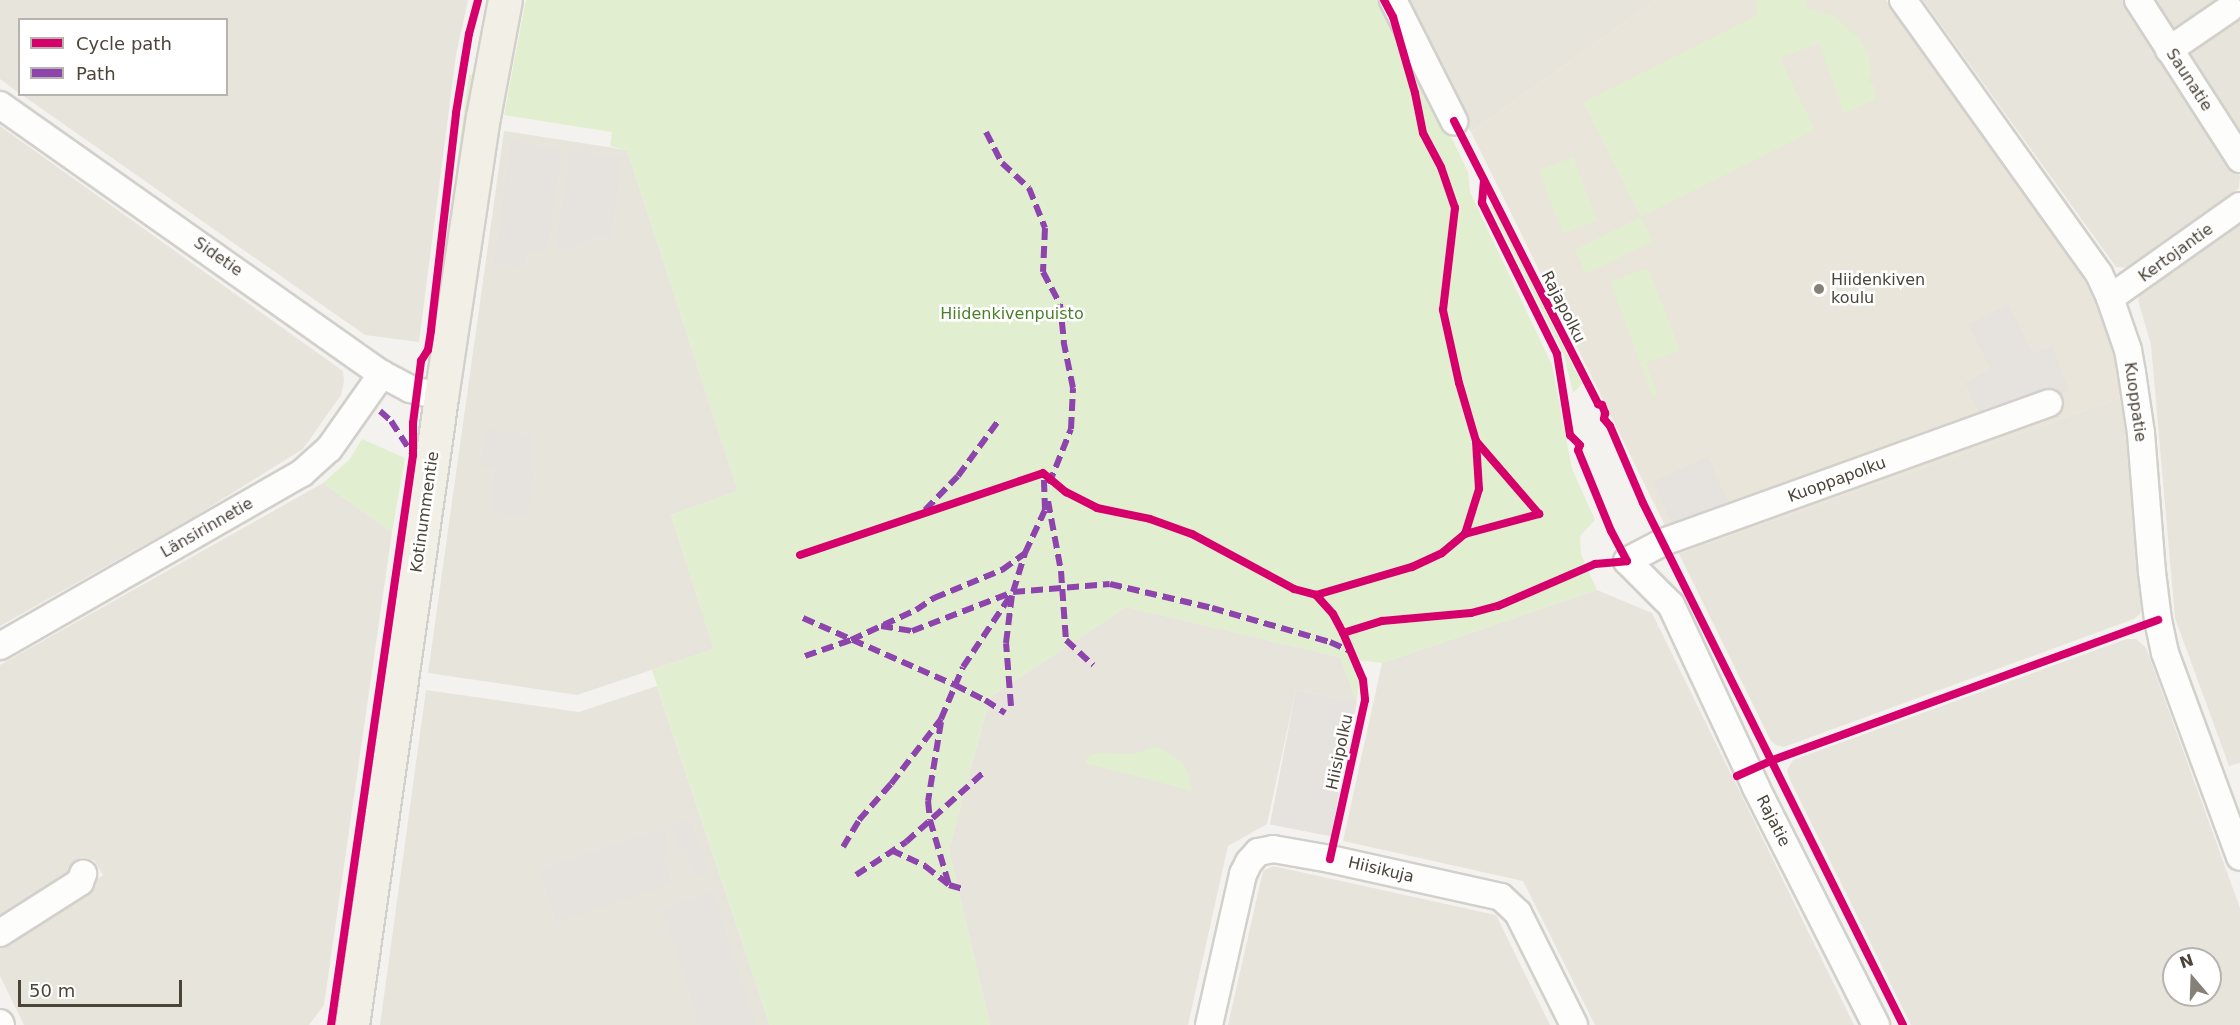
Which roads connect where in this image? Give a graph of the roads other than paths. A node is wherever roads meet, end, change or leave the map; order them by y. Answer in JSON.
{"nodes":[{"id":1,"x":505,"y":0,"type":"edge"},
{"id":2,"x":1393,"y":0,"type":"edge"},
{"id":3,"x":1903,"y":0,"type":"edge"},
{"id":4,"x":2138,"y":0,"type":"edge"},
{"id":5,"x":2229,"y":9,"type":"dead end"},
{"id":6,"x":2169,"y":50,"type":"junction"},
{"id":7,"x":0,"y":105,"type":"edge"},
{"id":8,"x":1454,"y":121,"type":"dead end"},
{"id":9,"x":2240,"y":159,"type":"edge"},
{"id":10,"x":2240,"y":206,"type":"edge"},
{"id":11,"x":2110,"y":297,"type":"junction"},
{"id":12,"x":382,"y":375,"type":"junction"},
{"id":13,"x":441,"y":397,"type":"junction"},
{"id":14,"x":2049,"y":403,"type":"dead end"},
{"id":15,"x":1627,"y":561,"type":"joint"},
{"id":16,"x":0,"y":646,"type":"edge"},
{"id":17,"x":2240,"y":857,"type":"edge"},
{"id":18,"x":83,"y":873,"type":"dead end"},
{"id":19,"x":0,"y":933,"type":"edge"},
{"id":20,"x":352,"y":1025,"type":"edge"},
{"id":21,"x":1209,"y":1025,"type":"edge"},
{"id":22,"x":1574,"y":1025,"type":"edge"},
{"id":23,"x":1876,"y":1025,"type":"edge"}],
"edges":[{"from":1,"to":13,"type":"main road","name":"Kotinummentie"},
{"from":2,"to":8,"type":"street"},
{"from":3,"to":11,"type":"street","name":"Kuoppatie"},
{"from":4,"to":6,"type":"street","name":"Saunatie"},
{"from":5,"to":6,"type":"street"},
{"from":6,"to":9,"type":"street","name":"Saunatie"},
{"from":7,"to":12,"type":"street","name":"Sidetie"},
{"from":10,"to":11,"type":"street","name":"Kertojantie"},
{"from":11,"to":17,"type":"street","name":"Kuoppatie"},
{"from":12,"to":13,"type":"street","name":"Sidetie"},
{"from":12,"to":16,"type":"street","name":"Länsirinnetie"},
{"from":13,"to":20,"type":"main road","name":"Kotinummentie"},
{"from":14,"to":15,"type":"street","name":"Kuoppapolku"},
{"from":15,"to":23,"type":"street","name":"Rajatie"},
{"from":18,"to":19,"type":"street"},
{"from":21,"to":22,"type":"street","name":"Hiisikuja"}]}
